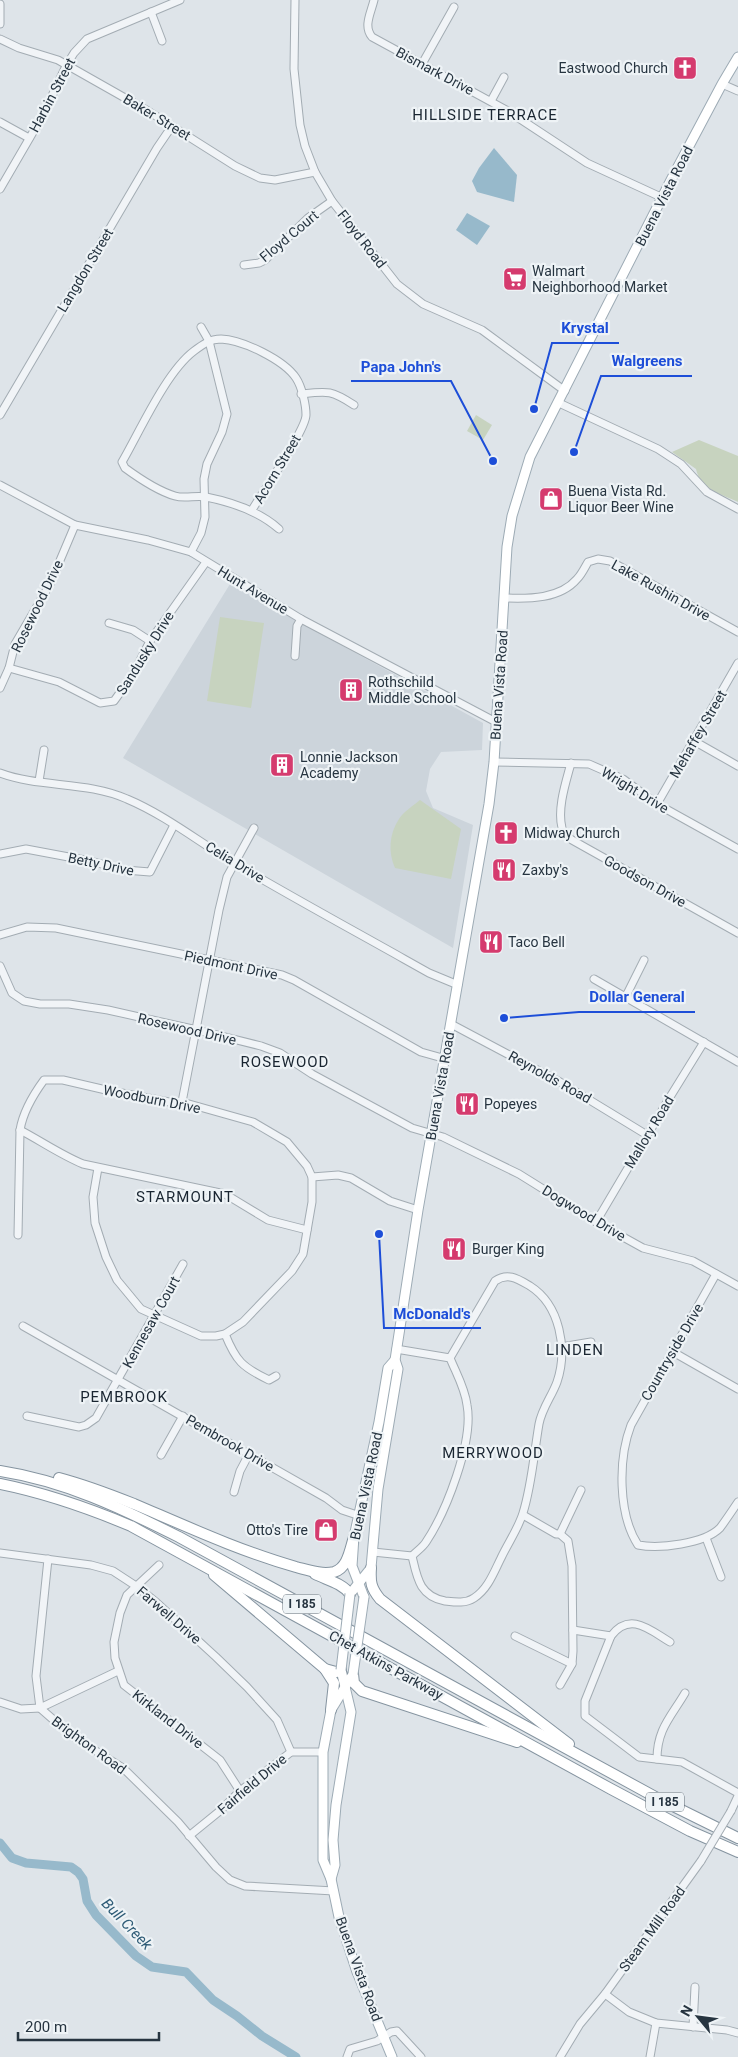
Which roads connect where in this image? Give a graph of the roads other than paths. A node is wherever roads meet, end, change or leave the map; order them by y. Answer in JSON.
{"nodes":[{"id":1,"x":180,"y":0,"type":"edge"},
{"id":2,"x":295,"y":0,"type":"edge"},
{"id":3,"x":374,"y":0,"type":"edge"},
{"id":4,"x":1,"y":3,"type":"edge"},
{"id":5,"x":454,"y":6,"type":"dead end"},
{"id":6,"x":151,"y":12,"type":"junction"},
{"id":7,"x":0,"y":24,"type":"edge"},
{"id":8,"x":0,"y":39,"type":"edge"},
{"id":9,"x":162,"y":41,"type":"dead end"},
{"id":10,"x":738,"y":57,"type":"edge"},
{"id":11,"x":422,"y":64,"type":"junction"},
{"id":12,"x":66,"y":66,"type":"junction"},
{"id":13,"x":504,"y":77,"type":"dead end"},
{"id":14,"x":722,"y":84,"type":"junction"},
{"id":15,"x":738,"y":92,"type":"edge"},
{"id":16,"x":491,"y":102,"type":"junction"},
{"id":17,"x":0,"y":122,"type":"edge"},
{"id":18,"x":172,"y":126,"type":"junction"},
{"id":19,"x":29,"y":138,"type":"junction"},
{"id":20,"x":315,"y":172,"type":"junction"},
{"id":21,"x":0,"y":189,"type":"edge"},
{"id":22,"x":663,"y":198,"type":"junction"},
{"id":23,"x":332,"y":201,"type":"junction"},
{"id":24,"x":244,"y":265,"type":"dead end"},
{"id":25,"x":201,"y":327,"type":"dead end"},
{"id":26,"x":209,"y":341,"type":"junction"},
{"id":27,"x":564,"y":391,"type":"junction"},
{"id":28,"x":302,"y":394,"type":"junction"},
{"id":29,"x":558,"y":403,"type":"junction"},
{"id":30,"x":354,"y":405,"type":"dead end"},
{"id":31,"x":0,"y":416,"type":"edge"},
{"id":32,"x":0,"y":485,"type":"edge"},
{"id":33,"x":206,"y":497,"type":"junction"},
{"id":34,"x":738,"y":509,"type":"edge"},
{"id":35,"x":252,"y":510,"type":"junction"},
{"id":36,"x":75,"y":525,"type":"junction"},
{"id":37,"x":280,"y":529,"type":"dead end"},
{"id":38,"x":191,"y":552,"type":"junction"},
{"id":39,"x":206,"y":562,"type":"junction"},
{"id":40,"x":505,"y":598,"type":"junction"},
{"id":41,"x":301,"y":619,"type":"junction"},
{"id":42,"x":110,"y":623,"type":"dead end"},
{"id":43,"x":738,"y":632,"type":"edge"},
{"id":44,"x":150,"y":641,"type":"junction"},
{"id":45,"x":295,"y":656,"type":"dead end"},
{"id":46,"x":738,"y":663,"type":"edge"},
{"id":47,"x":9,"y":668,"type":"junction"},
{"id":48,"x":730,"y":677,"type":"junction"},
{"id":49,"x":738,"y":681,"type":"edge"},
{"id":50,"x":0,"y":688,"type":"edge"},
{"id":51,"x":496,"y":722,"type":"junction"},
{"id":52,"x":694,"y":741,"type":"junction"},
{"id":53,"x":44,"y":750,"type":"dead end"},
{"id":54,"x":494,"y":762,"type":"junction"},
{"id":55,"x":571,"y":763,"type":"junction"},
{"id":56,"x":738,"y":766,"type":"edge"},
{"id":57,"x":0,"y":773,"type":"edge"},
{"id":58,"x":39,"y":781,"type":"junction"},
{"id":59,"x":658,"y":804,"type":"junction"},
{"id":60,"x":174,"y":825,"type":"junction"},
{"id":61,"x":254,"y":828,"type":"dead end"},
{"id":62,"x":738,"y":849,"type":"edge"},
{"id":63,"x":0,"y":854,"type":"edge"},
{"id":64,"x":234,"y":863,"type":"junction"},
{"id":65,"x":738,"y":933,"type":"edge"},
{"id":66,"x":0,"y":934,"type":"edge"},
{"id":67,"x":210,"y":960,"type":"junction"},
{"id":68,"x":644,"y":960,"type":"dead end"},
{"id":69,"x":0,"y":966,"type":"edge"},
{"id":70,"x":594,"y":979,"type":"dead end"},
{"id":71,"x":458,"y":985,"type":"junction"},
{"id":72,"x":625,"y":998,"type":"junction"},
{"id":73,"x":450,"y":1024,"type":"junction"},
{"id":74,"x":197,"y":1030,"type":"junction"},
{"id":75,"x":704,"y":1042,"type":"junction"},
{"id":76,"x":446,"y":1059,"type":"junction"},
{"id":77,"x":738,"y":1062,"type":"edge"},
{"id":78,"x":182,"y":1102,"type":"junction"},
{"id":79,"x":20,"y":1130,"type":"junction"},
{"id":80,"x":432,"y":1135,"type":"junction"},
{"id":81,"x":647,"y":1135,"type":"junction"},
{"id":82,"x":98,"y":1168,"type":"junction"},
{"id":83,"x":312,"y":1177,"type":"junction"},
{"id":84,"x":418,"y":1210,"type":"junction"},
{"id":85,"x":596,"y":1222,"type":"junction"},
{"id":86,"x":307,"y":1230,"type":"junction"},
{"id":87,"x":18,"y":1235,"type":"dead end"},
{"id":88,"x":183,"y":1264,"type":"dead end"},
{"id":89,"x":716,"y":1274,"type":"junction"},
{"id":90,"x":738,"y":1286,"type":"edge"},
{"id":91,"x":154,"y":1314,"type":"junction"},
{"id":92,"x":22,"y":1326,"type":"dead end"},
{"id":93,"x":225,"y":1334,"type":"junction"},
{"id":94,"x":591,"y":1342,"type":"dead end"},
{"id":95,"x":561,"y":1347,"type":"junction"},
{"id":96,"x":396,"y":1349,"type":"junction"},
{"id":97,"x":673,"y":1352,"type":"junction"},
{"id":98,"x":450,"y":1358,"type":"junction"},
{"id":99,"x":395,"y":1360,"type":"junction"},
{"id":100,"x":276,"y":1376,"type":"dead end"},
{"id":101,"x":119,"y":1380,"type":"junction"},
{"id":102,"x":738,"y":1389,"type":"edge"},
{"id":103,"x":27,"y":1416,"type":"dead end"},
{"id":104,"x":183,"y":1416,"type":"junction"},
{"id":105,"x":249,"y":1454,"type":"junction"},
{"id":106,"x":161,"y":1455,"type":"dead end"},
{"id":107,"x":0,"y":1467,"type":"edge"},
{"id":108,"x":0,"y":1471,"type":"edge"},
{"id":109,"x":0,"y":1484,"type":"edge"},
{"id":110,"x":581,"y":1490,"type":"dead end"},
{"id":111,"x":234,"y":1492,"type":"dead end"},
{"id":112,"x":738,"y":1502,"type":"edge"},
{"id":113,"x":523,"y":1515,"type":"junction"},
{"id":114,"x":728,"y":1515,"type":"junction"},
{"id":115,"x":360,"y":1516,"type":"junction"},
{"id":116,"x":738,"y":1517,"type":"edge"},
{"id":117,"x":560,"y":1534,"type":"junction"},
{"id":118,"x":354,"y":1537,"type":"junction"},
{"id":119,"x":706,"y":1538,"type":"junction"},
{"id":120,"x":373,"y":1552,"type":"junction"},
{"id":121,"x":0,"y":1553,"type":"edge"},
{"id":122,"x":412,"y":1556,"type":"junction"},
{"id":123,"x":191,"y":1558,"type":"junction"},
{"id":124,"x":48,"y":1559,"type":"junction"},
{"id":125,"x":159,"y":1565,"type":"dead end"},
{"id":126,"x":371,"y":1568,"type":"junction"},
{"id":127,"x":309,"y":1572,"type":"junction"},
{"id":128,"x":721,"y":1577,"type":"dead end"},
{"id":129,"x":358,"y":1585,"type":"junction"},
{"id":130,"x":136,"y":1586,"type":"junction"},
{"id":131,"x":350,"y":1594,"type":"junction"},
{"id":132,"x":573,"y":1630,"type":"junction"},
{"id":133,"x":515,"y":1636,"type":"dead end"},
{"id":134,"x":611,"y":1636,"type":"junction"},
{"id":135,"x":670,"y":1642,"type":"dead end"},
{"id":136,"x":572,"y":1664,"type":"junction"},
{"id":137,"x":325,"y":1668,"type":"junction"},
{"id":138,"x":341,"y":1670,"type":"junction"},
{"id":139,"x":118,"y":1671,"type":"junction"},
{"id":140,"x":353,"y":1674,"type":"junction"},
{"id":141,"x":560,"y":1685,"type":"dead end"},
{"id":142,"x":345,"y":1689,"type":"junction"},
{"id":143,"x":685,"y":1693,"type":"dead end"},
{"id":144,"x":0,"y":1702,"type":"edge"},
{"id":145,"x":40,"y":1708,"type":"junction"},
{"id":146,"x":331,"y":1710,"type":"junction"},
{"id":147,"x":291,"y":1752,"type":"junction"},
{"id":148,"x":323,"y":1752,"type":"junction"},
{"id":149,"x":657,"y":1759,"type":"junction"},
{"id":150,"x":593,"y":1763,"type":"junction"},
{"id":151,"x":595,"y":1779,"type":"junction"},
{"id":152,"x":240,"y":1791,"type":"junction"},
{"id":153,"x":738,"y":1794,"type":"edge"},
{"id":154,"x":189,"y":1836,"type":"junction"},
{"id":155,"x":738,"y":1838,"type":"edge"},
{"id":156,"x":738,"y":1852,"type":"edge"},
{"id":157,"x":330,"y":1880,"type":"junction"},
{"id":158,"x":334,"y":1891,"type":"junction"},
{"id":159,"x":695,"y":1987,"type":"dead end"},
{"id":160,"x":605,"y":1994,"type":"junction"},
{"id":161,"x":656,"y":2023,"type":"junction"},
{"id":162,"x":693,"y":2027,"type":"junction"},
{"id":163,"x":738,"y":2033,"type":"edge"},
{"id":164,"x":385,"y":2036,"type":"junction"},
{"id":165,"x":346,"y":2057,"type":"edge"},
{"id":166,"x":392,"y":2057,"type":"edge"},
{"id":167,"x":421,"y":2057,"type":"edge"},
{"id":168,"x":560,"y":2057,"type":"edge"},
{"id":169,"x":650,"y":2057,"type":"edge"}],
"edges":[{"from":1,"to":6,"type":"street","name":"Harbin Street"},
{"from":2,"to":20,"type":"street","name":"Floyd Road"},
{"from":3,"to":11,"type":"street","name":"Bismark Drive"},
{"from":4,"to":7,"type":"street"},
{"from":5,"to":11,"type":"street"},
{"from":6,"to":9,"type":"street"},
{"from":6,"to":12,"type":"street","name":"Harbin Street"},
{"from":8,"to":12,"type":"street","name":"Baker Street"},
{"from":10,"to":14,"type":"main road","name":"Buena Vista Road"},
{"from":11,"to":16,"type":"street","name":"Bismark Drive"},
{"from":12,"to":18,"type":"street","name":"Baker Street"},
{"from":12,"to":19,"type":"street","name":"Harbin Street"},
{"from":13,"to":16,"type":"street"},
{"from":14,"to":15,"type":"street"},
{"from":14,"to":22,"type":"main road","name":"Buena Vista Road"},
{"from":16,"to":22,"type":"street","name":"Bismark Drive"},
{"from":17,"to":19,"type":"street"},
{"from":18,"to":20,"type":"street","name":"Baker Street"},
{"from":18,"to":31,"type":"street","name":"Langdon Street"},
{"from":19,"to":21,"type":"street","name":"Harbin Street"},
{"from":20,"to":23,"type":"street","name":"Floyd Road"},
{"from":22,"to":27,"type":"main road","name":"Buena Vista Road"},
{"from":23,"to":24,"type":"street","name":"Floyd Court"},
{"from":23,"to":27,"type":"street","name":"Floyd Road"},
{"from":25,"to":26,"type":"street"},
{"from":26,"to":28,"type":"street","name":"Acorn Street"},
{"from":26,"to":33,"type":"street"},
{"from":26,"to":33,"type":"street"},
{"from":27,"to":29,"type":"main road","name":"Buena Vista Road"},
{"from":28,"to":30,"type":"street"},
{"from":28,"to":35,"type":"street","name":"Acorn Street"},
{"from":29,"to":34,"type":"street"},
{"from":29,"to":40,"type":"main road","name":"Buena Vista Road"},
{"from":32,"to":36,"type":"street","name":"Hunt Avenue"},
{"from":33,"to":35,"type":"street"},
{"from":33,"to":38,"type":"street"},
{"from":35,"to":37,"type":"street"},
{"from":36,"to":38,"type":"street","name":"Hunt Avenue"},
{"from":36,"to":47,"type":"street","name":"Rosewood Drive"},
{"from":38,"to":39,"type":"street","name":"Hunt Avenue"},
{"from":39,"to":41,"type":"street","name":"Hunt Avenue"},
{"from":39,"to":44,"type":"street","name":"Sandusky Drive"},
{"from":40,"to":43,"type":"street","name":"Lake Rushin Drive"},
{"from":40,"to":51,"type":"main road","name":"Buena Vista Road"},
{"from":41,"to":45,"type":"street"},
{"from":41,"to":51,"type":"street","name":"Hunt Avenue"},
{"from":42,"to":44,"type":"street"},
{"from":44,"to":47,"type":"street","name":"Sandusky Drive"},
{"from":46,"to":48,"type":"street","name":"Mehaffey Street"},
{"from":47,"to":50,"type":"street","name":"Rosewood Drive"},
{"from":48,"to":49,"type":"street"},
{"from":48,"to":52,"type":"street","name":"Mehaffey Street"},
{"from":51,"to":54,"type":"main road","name":"Buena Vista Road"},
{"from":52,"to":56,"type":"street"},
{"from":52,"to":59,"type":"street","name":"Mehaffey Street"},
{"from":53,"to":58,"type":"street"},
{"from":54,"to":55,"type":"street","name":"Wright Drive"},
{"from":54,"to":71,"type":"main road","name":"Buena Vista Road"},
{"from":55,"to":59,"type":"street","name":"Wright Drive"},
{"from":55,"to":65,"type":"street","name":"Goodson Drive"},
{"from":57,"to":58,"type":"street","name":"Celia Drive"},
{"from":58,"to":60,"type":"street","name":"Celia Drive"},
{"from":59,"to":62,"type":"street","name":"Wright Drive"},
{"from":60,"to":63,"type":"street","name":"Betty Drive"},
{"from":60,"to":64,"type":"street","name":"Celia Drive"},
{"from":61,"to":64,"type":"street"},
{"from":64,"to":67,"type":"street"},
{"from":64,"to":71,"type":"street","name":"Celia Drive"},
{"from":66,"to":67,"type":"street","name":"Piedmont Drive"},
{"from":67,"to":74,"type":"street"},
{"from":67,"to":76,"type":"street","name":"Piedmont Drive"},
{"from":68,"to":72,"type":"street"},
{"from":69,"to":74,"type":"street","name":"Rosewood Drive"},
{"from":70,"to":72,"type":"street"},
{"from":71,"to":73,"type":"main road","name":"Buena Vista Road"},
{"from":72,"to":75,"type":"street"},
{"from":73,"to":76,"type":"main road","name":"Buena Vista Road"},
{"from":73,"to":81,"type":"street","name":"Reynolds Road"},
{"from":74,"to":78,"type":"street"},
{"from":74,"to":80,"type":"street","name":"Rosewood Drive"},
{"from":75,"to":77,"type":"street"},
{"from":75,"to":81,"type":"street","name":"Mallory Road"},
{"from":76,"to":80,"type":"main road","name":"Buena Vista Road"},
{"from":78,"to":79,"type":"street","name":"Woodburn Drive"},
{"from":78,"to":83,"type":"street","name":"Woodburn Drive"},
{"from":79,"to":82,"type":"street"},
{"from":79,"to":87,"type":"street","name":"Woodburn Drive"},
{"from":80,"to":84,"type":"main road","name":"Buena Vista Road"},
{"from":80,"to":85,"type":"street","name":"Dogwood Drive"},
{"from":81,"to":85,"type":"street","name":"Mallory Road"},
{"from":82,"to":86,"type":"street"},
{"from":82,"to":91,"type":"street"},
{"from":83,"to":84,"type":"street"},
{"from":83,"to":86,"type":"street"},
{"from":84,"to":96,"type":"main road","name":"Buena Vista Road"},
{"from":85,"to":89,"type":"street","name":"Dogwood Drive"},
{"from":86,"to":93,"type":"street"},
{"from":88,"to":91,"type":"street","name":"Kennesaw Court"},
{"from":89,"to":90,"type":"street","name":"Dogwood Drive"},
{"from":89,"to":97,"type":"street","name":"Countryside Drive"},
{"from":91,"to":93,"type":"street"},
{"from":91,"to":101,"type":"street","name":"Kennesaw Court"},
{"from":92,"to":101,"type":"street","name":"Pembrook Drive"},
{"from":93,"to":100,"type":"street"},
{"from":94,"to":95,"type":"street"},
{"from":95,"to":98,"type":"street"},
{"from":95,"to":113,"type":"street"},
{"from":96,"to":98,"type":"street"},
{"from":96,"to":99,"type":"main road","name":"Buena Vista Road"},
{"from":97,"to":102,"type":"street"},
{"from":97,"to":119,"type":"street","name":"Countryside Drive"},
{"from":98,"to":122,"type":"street"},
{"from":99,"to":115,"type":"main road","name":"Buena Vista Road"},
{"from":99,"to":120,"type":"main road","name":"Buena Vista Road"},
{"from":101,"to":103,"type":"street","name":"Kennesaw Court"},
{"from":101,"to":104,"type":"street","name":"Pembrook Drive"},
{"from":104,"to":105,"type":"street","name":"Pembrook Drive"},
{"from":104,"to":106,"type":"street"},
{"from":105,"to":111,"type":"street"},
{"from":105,"to":115,"type":"street","name":"Pembrook Drive"},
{"from":107,"to":127,"type":"highway"},
{"from":108,"to":150,"type":"highway","name":"Chet Atkins Parkway","number":"I 185"},
{"from":109,"to":123,"type":"highway","name":"Chet Atkins Parkway","number":"I 185"},
{"from":110,"to":117,"type":"street"},
{"from":112,"to":114,"type":"street"},
{"from":113,"to":117,"type":"street"},
{"from":113,"to":122,"type":"street"},
{"from":114,"to":116,"type":"street"},
{"from":114,"to":119,"type":"street"},
{"from":115,"to":118,"type":"main road","name":"Buena Vista Road"},
{"from":117,"to":132,"type":"street"},
{"from":118,"to":127,"type":"highway"},
{"from":118,"to":129,"type":"main road","name":"Buena Vista Road"},
{"from":119,"to":128,"type":"street"},
{"from":120,"to":122,"type":"street"},
{"from":120,"to":126,"type":"main road","name":"Buena Vista Road"},
{"from":121,"to":124,"type":"street","name":"Farwell Drive"},
{"from":123,"to":137,"type":"highway"},
{"from":123,"to":151,"type":"highway","name":"Chet Atkins Parkway","number":"I 185"},
{"from":124,"to":130,"type":"street","name":"Farwell Drive"},
{"from":124,"to":145,"type":"street","name":"Brighton Road"},
{"from":125,"to":130,"type":"street","name":"Kirkland Drive"},
{"from":126,"to":129,"type":"main road"},
{"from":126,"to":150,"type":"highway"},
{"from":127,"to":131,"type":"highway"},
{"from":129,"to":131,"type":"main road"},
{"from":129,"to":140,"type":"main road","name":"Buena Vista Road","bridge":true},
{"from":130,"to":139,"type":"street","name":"Kirkland Drive"},
{"from":130,"to":147,"type":"street","name":"Farwell Drive"},
{"from":131,"to":138,"type":"main road","name":"Buena Vista Road","bridge":true},
{"from":132,"to":134,"type":"street"},
{"from":132,"to":136,"type":"street"},
{"from":133,"to":136,"type":"street"},
{"from":134,"to":135,"type":"street"},
{"from":134,"to":149,"type":"street"},
{"from":136,"to":141,"type":"street"},
{"from":137,"to":138,"type":"highway"},
{"from":137,"to":146,"type":"highway"},
{"from":138,"to":142,"type":"main road","name":"Buena Vista Road"},
{"from":139,"to":145,"type":"street"},
{"from":139,"to":152,"type":"street","name":"Kirkland Drive"},
{"from":140,"to":142,"type":"main road","name":"Buena Vista Road"},
{"from":140,"to":151,"type":"highway"},
{"from":142,"to":146,"type":"main road","name":"Buena Vista Road"},
{"from":142,"to":157,"type":"main road","name":"Buena Vista Road"},
{"from":143,"to":149,"type":"street"},
{"from":144,"to":145,"type":"street"},
{"from":145,"to":154,"type":"street","name":"Brighton Road"},
{"from":146,"to":148,"type":"main road","name":"Buena Vista Road"},
{"from":147,"to":148,"type":"street","name":"Fairfield Drive"},
{"from":147,"to":152,"type":"street","name":"Fairfield Drive"},
{"from":148,"to":157,"type":"main road","name":"Buena Vista Road"},
{"from":149,"to":153,"type":"street"},
{"from":150,"to":155,"type":"highway","name":"Chet Atkins Parkway","number":"I 185"},
{"from":151,"to":156,"type":"highway","name":"Chet Atkins Parkway","number":"I 185"},
{"from":152,"to":154,"type":"street","name":"Fairfield Drive"},
{"from":153,"to":160,"type":"street","name":"Steam Mill Road","bridge":true},
{"from":154,"to":158,"type":"street","name":"Brighton Road"},
{"from":157,"to":158,"type":"main road","name":"Buena Vista Road"},
{"from":158,"to":164,"type":"main road","name":"Buena Vista Road"},
{"from":159,"to":162,"type":"street"},
{"from":160,"to":161,"type":"street"},
{"from":160,"to":168,"type":"street","name":"Steam Mill Road"},
{"from":161,"to":162,"type":"street"},
{"from":161,"to":169,"type":"street"},
{"from":162,"to":163,"type":"street"},
{"from":164,"to":165,"type":"street"},
{"from":164,"to":166,"type":"main road","name":"Buena Vista Road"},
{"from":164,"to":167,"type":"street"}]}
